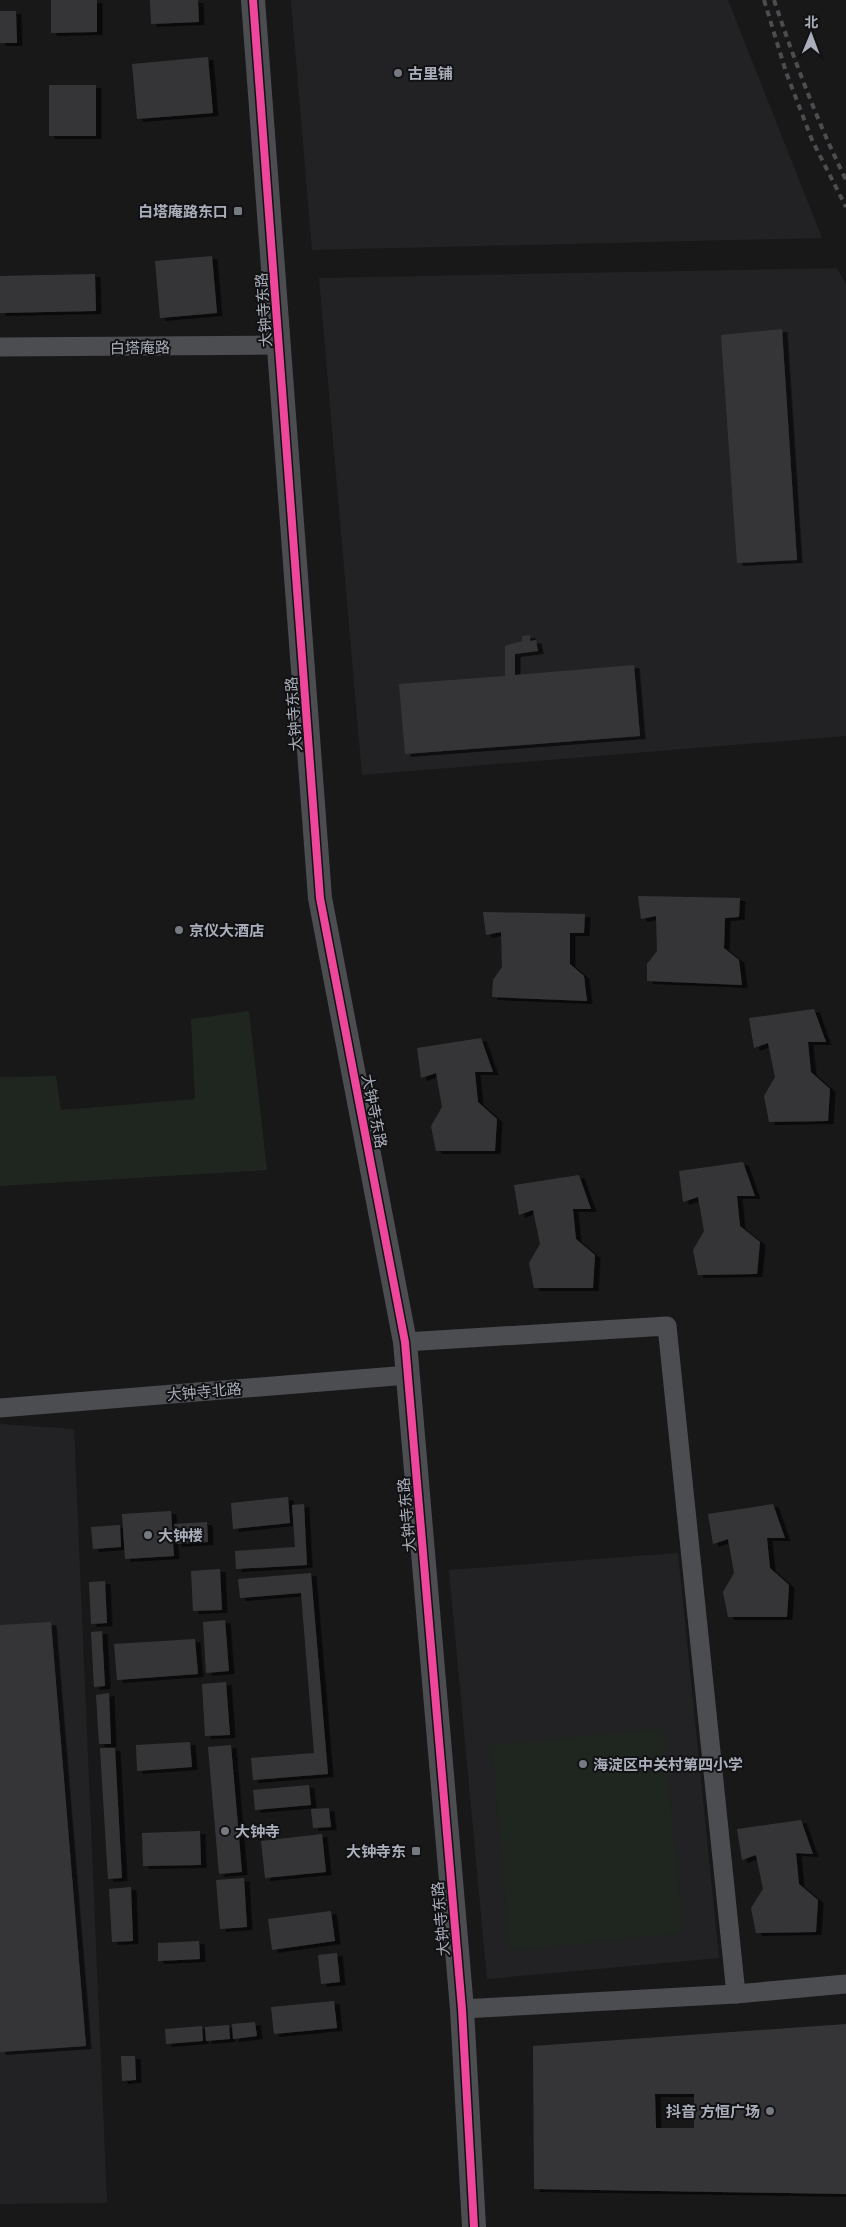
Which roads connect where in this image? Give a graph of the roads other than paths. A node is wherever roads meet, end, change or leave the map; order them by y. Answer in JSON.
{"nodes":[{"id":1,"x":253,"y":0,"type":"edge"},
{"id":2,"x":279,"y":345,"type":"junction"},
{"id":3,"x":0,"y":347,"type":"edge"},
{"id":4,"x":406,"y":1342,"type":"junction"},
{"id":5,"x":408,"y":1375,"type":"junction"},
{"id":6,"x":0,"y":1408,"type":"edge"},
{"id":7,"x":846,"y":1984,"type":"edge"},
{"id":8,"x":736,"y":1994,"type":"junction"},
{"id":9,"x":462,"y":2010,"type":"junction"},
{"id":10,"x":474,"y":2227,"type":"edge"}],
"edges":[{"from":1,"to":2,"type":"street","name":"大钟寺东路"},
{"from":2,"to":3,"type":"street","name":"白塔庵路"},
{"from":2,"to":4,"type":"street","name":"大钟寺东路"},
{"from":4,"to":5,"type":"street","name":"大钟寺东路"},
{"from":4,"to":8,"type":"street"},
{"from":5,"to":6,"type":"street","name":"大钟寺北路"},
{"from":5,"to":9,"type":"street","name":"大钟寺东路"},
{"from":7,"to":8,"type":"street"},
{"from":8,"to":9,"type":"street"},
{"from":9,"to":10,"type":"street","name":"大钟寺东路"}]}
